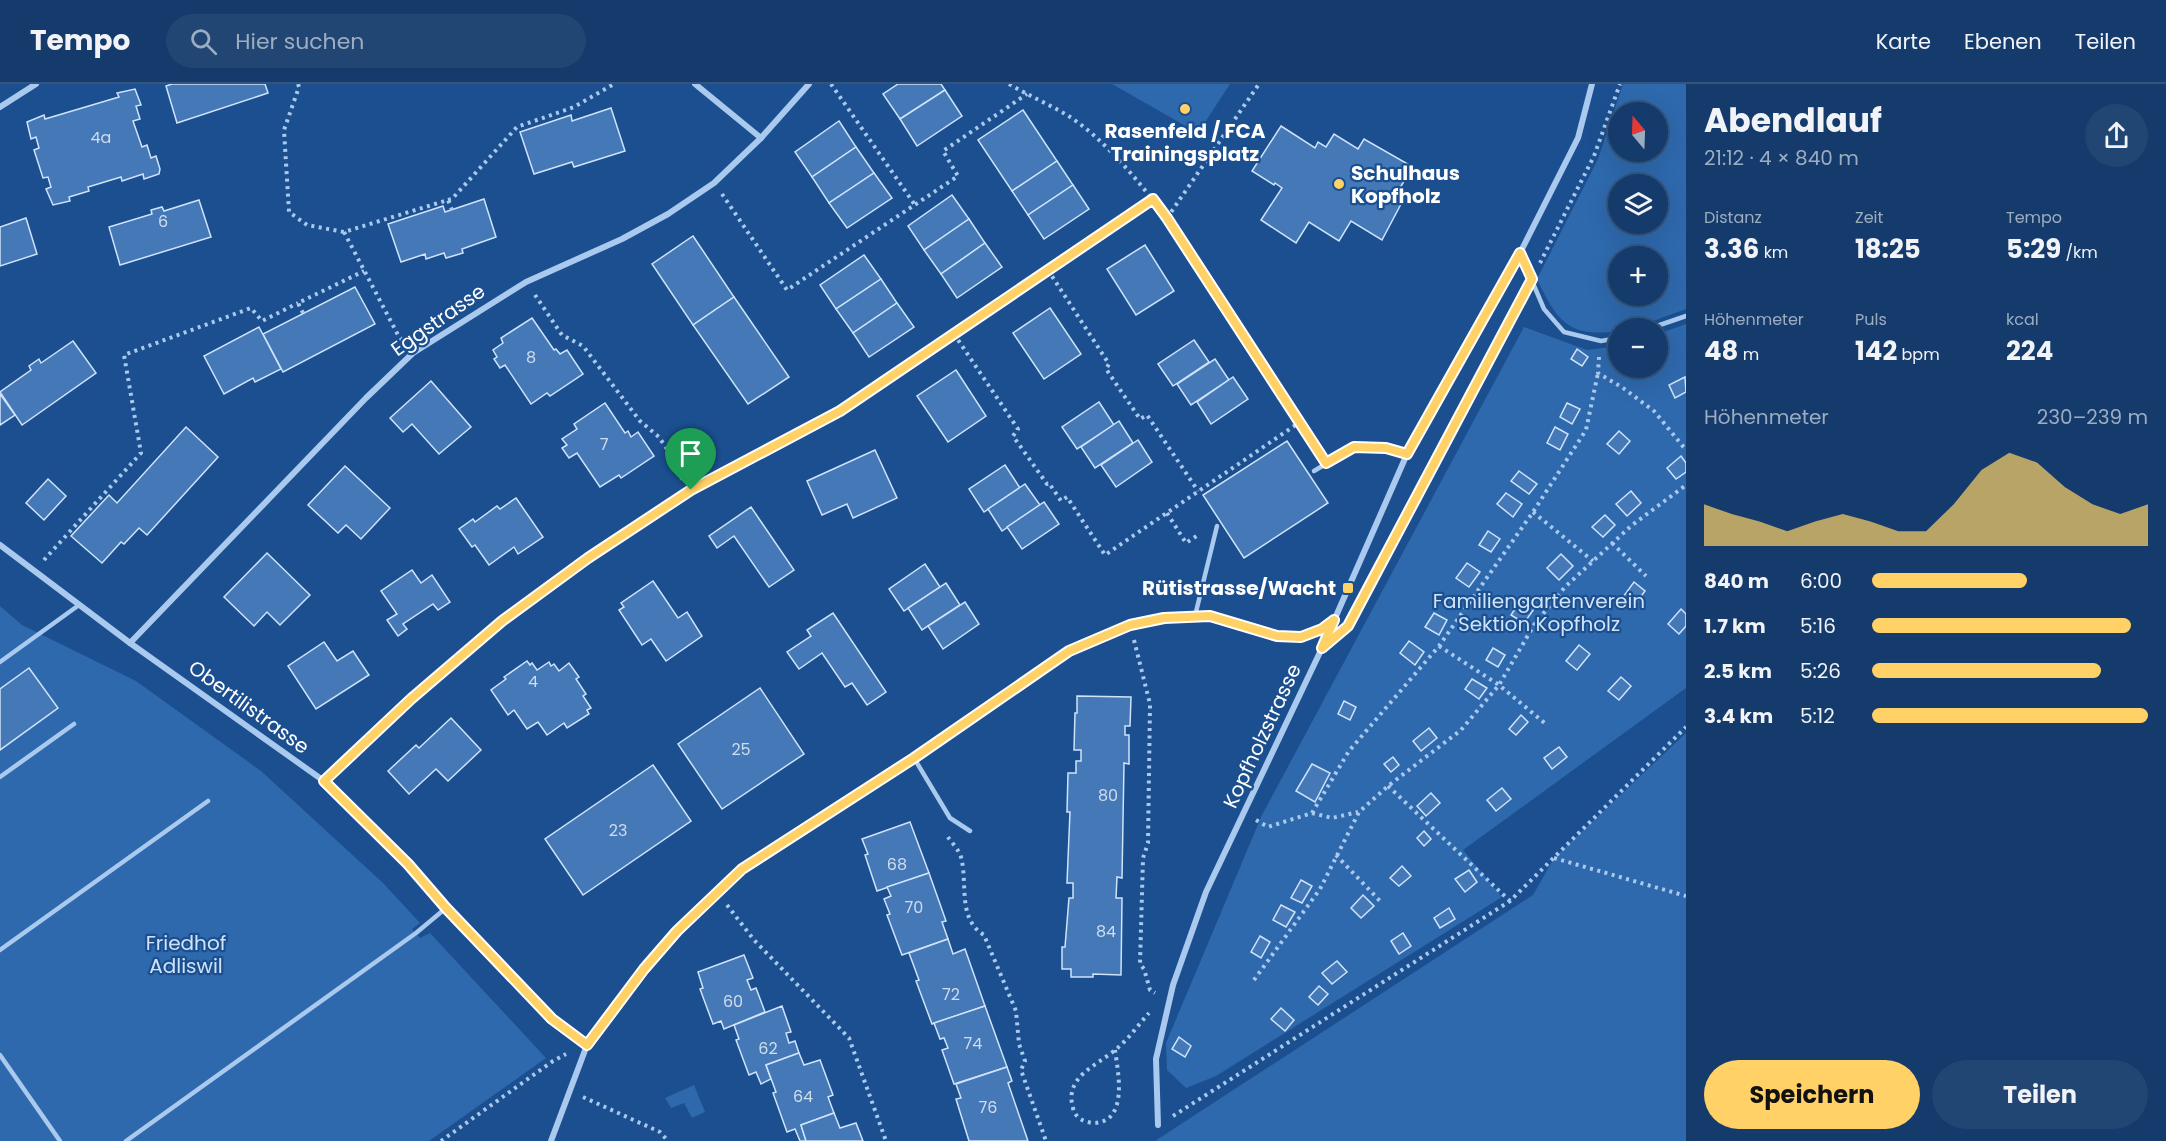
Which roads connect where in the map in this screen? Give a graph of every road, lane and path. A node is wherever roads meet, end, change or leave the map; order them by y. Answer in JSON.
{"nodes":[{"id":1,"x":36,"y":84,"type":"edge"},
{"id":2,"x":298,"y":84,"type":"edge"},
{"id":3,"x":614,"y":84,"type":"edge"},
{"id":4,"x":695,"y":84,"type":"edge"},
{"id":5,"x":809,"y":84,"type":"edge"},
{"id":6,"x":831,"y":84,"type":"edge"},
{"id":7,"x":1009,"y":84,"type":"edge"},
{"id":8,"x":1259,"y":84,"type":"edge"},
{"id":9,"x":1592,"y":84,"type":"edge"},
{"id":10,"x":1620,"y":84,"type":"edge"},
{"id":11,"x":1027,"y":94,"type":"junction"},
{"id":12,"x":0,"y":107,"type":"edge"},
{"id":13,"x":761,"y":138,"type":"junction"},
{"id":14,"x":1153,"y":199,"type":"junction"},
{"id":15,"x":448,"y":200,"type":"junction"},
{"id":16,"x":730,"y":206,"type":"dead end"},
{"id":17,"x":915,"y":206,"type":"junction"},
{"id":18,"x":452,"y":210,"type":"dead end"},
{"id":19,"x":1167,"y":218,"type":"junction"},
{"id":20,"x":344,"y":232,"type":"junction"},
{"id":21,"x":1520,"y":253,"type":"junction"},
{"id":22,"x":1048,"y":270,"type":"junction"},
{"id":23,"x":364,"y":271,"type":"junction"},
{"id":24,"x":1532,"y":279,"type":"junction"},
{"id":25,"x":298,"y":303,"type":"junction"},
{"id":26,"x":303,"y":313,"type":"dead end"},
{"id":27,"x":548,"y":314,"type":"dead end"},
{"id":28,"x":1686,"y":316,"type":"edge"},
{"id":29,"x":1668,"y":322,"type":"edge"},
{"id":30,"x":954,"y":334,"type":"junction"},
{"id":31,"x":398,"y":335,"type":"dead end"},
{"id":32,"x":1608,"y":340,"type":"edge"},
{"id":33,"x":1601,"y":341,"type":"junction"},
{"id":34,"x":1598,"y":373,"type":"junction"},
{"id":35,"x":840,"y":411,"type":"joint"},
{"id":36,"x":1300,"y":422,"type":"junction"},
{"id":37,"x":1686,"y":450,"type":"edge"},
{"id":38,"x":1407,"y":454,"type":"junction"},
{"id":39,"x":1326,"y":463,"type":"junction"},
{"id":40,"x":1314,"y":471,"type":"dead end"},
{"id":41,"x":1686,"y":485,"type":"edge"},
{"id":42,"x":691,"y":490,"type":"junction"},
{"id":43,"x":1198,"y":491,"type":"junction"},
{"id":44,"x":1533,"y":512,"type":"junction"},
{"id":45,"x":1167,"y":513,"type":"junction"},
{"id":46,"x":1217,"y":526,"type":"joint"},
{"id":47,"x":1612,"y":543,"type":"junction"},
{"id":48,"x":0,"y":545,"type":"edge"},
{"id":49,"x":49,"y":554,"type":"dead end"},
{"id":50,"x":1593,"y":561,"type":"junction"},
{"id":51,"x":1376,"y":573,"type":"dead end"},
{"id":52,"x":1646,"y":576,"type":"dead end"},
{"id":53,"x":79,"y":605,"type":"junction"},
{"id":54,"x":1195,"y":616,"type":"junction"},
{"id":55,"x":1334,"y":620,"type":"junction"},
{"id":56,"x":1130,"y":625,"type":"junction"},
{"id":57,"x":130,"y":643,"type":"junction"},
{"id":58,"x":1439,"y":646,"type":"junction"},
{"id":59,"x":0,"y":662,"type":"edge"},
{"id":60,"x":1499,"y":685,"type":"junction"},
{"id":61,"x":74,"y":724,"type":"dead end"},
{"id":62,"x":1547,"y":725,"type":"dead end"},
{"id":63,"x":1686,"y":727,"type":"edge"},
{"id":64,"x":914,"y":758,"type":"junction"},
{"id":65,"x":0,"y":777,"type":"edge"},
{"id":66,"x":324,"y":781,"type":"junction"},
{"id":67,"x":1388,"y":786,"type":"junction"},
{"id":68,"x":208,"y":801,"type":"dead end"},
{"id":69,"x":1359,"y":812,"type":"junction"},
{"id":70,"x":1312,"y":813,"type":"junction"},
{"id":71,"x":1243,"y":814,"type":"junction"},
{"id":72,"x":969,"y":831,"type":"dead end"},
{"id":73,"x":947,"y":836,"type":"dead end"},
{"id":74,"x":1336,"y":855,"type":"junction"},
{"id":75,"x":1554,"y":858,"type":"junction"},
{"id":76,"x":717,"y":892,"type":"junction"},
{"id":77,"x":1686,"y":896,"type":"edge"},
{"id":78,"x":1380,"y":901,"type":"dead end"},
{"id":79,"x":1510,"y":902,"type":"junction"},
{"id":80,"x":446,"y":908,"type":"junction"},
{"id":81,"x":0,"y":950,"type":"edge"},
{"id":82,"x":1254,"y":980,"type":"dead end"},
{"id":83,"x":1173,"y":985,"type":"junction"},
{"id":84,"x":1149,"y":990,"type":"dead end"},
{"id":85,"x":587,"y":1045,"type":"junction"},
{"id":86,"x":1115,"y":1050,"type":"junction"},
{"id":87,"x":0,"y":1055,"type":"edge"},
{"id":88,"x":568,"y":1090,"type":"junction"},
{"id":89,"x":1158,"y":1125,"type":"joint"},
{"id":90,"x":60,"y":1141,"type":"edge"},
{"id":91,"x":126,"y":1141,"type":"edge"},
{"id":92,"x":441,"y":1141,"type":"edge"},
{"id":93,"x":551,"y":1141,"type":"edge"},
{"id":94,"x":668,"y":1141,"type":"edge"},
{"id":95,"x":886,"y":1141,"type":"edge"},
{"id":96,"x":1046,"y":1141,"type":"edge"}],
"edges":[{"from":1,"to":12,"type":"street"},
{"from":2,"to":20,"type":"path"},
{"from":3,"to":15,"type":"path"},
{"from":4,"to":13,"type":"street"},
{"from":5,"to":13,"type":"street","name":"Eggstrasse"},
{"from":6,"to":17,"type":"path"},
{"from":7,"to":11,"type":"path"},
{"from":8,"to":19,"type":"path"},
{"from":9,"to":21,"type":"street","name":"Kopfholzstrasse"},
{"from":10,"to":24,"type":"path"},
{"from":11,"to":14,"type":"path"},
{"from":11,"to":17,"type":"path"},
{"from":13,"to":57,"type":"street","name":"Eggstrasse"},
{"from":14,"to":19,"type":"path"},
{"from":14,"to":22,"type":"path"},
{"from":15,"to":18,"type":"path"},
{"from":15,"to":20,"type":"path"},
{"from":16,"to":17,"type":"path"},
{"from":19,"to":36,"type":"path"},
{"from":20,"to":23,"type":"path"},
{"from":21,"to":24,"type":"lane"},
{"from":21,"to":38,"type":"street","name":"Kopfholzstrasse"},
{"from":22,"to":30,"type":"path"},
{"from":22,"to":43,"type":"path"},
{"from":23,"to":25,"type":"path"},
{"from":23,"to":31,"type":"path"},
{"from":24,"to":33,"type":"lane"},
{"from":24,"to":51,"type":"path"},
{"from":25,"to":26,"type":"path"},
{"from":25,"to":49,"type":"path"},
{"from":27,"to":42,"type":"path"},
{"from":28,"to":29,"type":"lane"},
{"from":30,"to":35,"type":"path"},
{"from":30,"to":45,"type":"path"},
{"from":32,"to":33,"type":"lane"},
{"from":33,"to":34,"type":"path"},
{"from":34,"to":37,"type":"path"},
{"from":34,"to":44,"type":"path"},
{"from":35,"to":42,"type":"street"},
{"from":36,"to":39,"type":"path"},
{"from":36,"to":43,"type":"path"},
{"from":38,"to":39,"type":"lane"},
{"from":38,"to":55,"type":"street","name":"Kopfholzstrasse"},
{"from":39,"to":40,"type":"lane"},
{"from":41,"to":47,"type":"path"},
{"from":42,"to":66,"type":"street"},
{"from":43,"to":45,"type":"path"},
{"from":44,"to":50,"type":"path"},
{"from":44,"to":58,"type":"path"},
{"from":45,"to":46,"type":"path"},
{"from":46,"to":54,"type":"lane"},
{"from":47,"to":50,"type":"path"},
{"from":47,"to":52,"type":"path"},
{"from":48,"to":53,"type":"street","name":"Obertilistrasse"},
{"from":50,"to":60,"type":"path"},
{"from":53,"to":57,"type":"street","name":"Obertilistrasse"},
{"from":53,"to":59,"type":"lane"},
{"from":54,"to":55,"type":"street"},
{"from":54,"to":56,"type":"street"},
{"from":55,"to":71,"type":"street","name":"Kopfholzstrasse"},
{"from":56,"to":64,"type":"street"},
{"from":56,"to":84,"type":"path"},
{"from":57,"to":66,"type":"street","name":"Obertilistrasse"},
{"from":58,"to":60,"type":"path"},
{"from":58,"to":70,"type":"path"},
{"from":60,"to":62,"type":"path"},
{"from":60,"to":67,"type":"path"},
{"from":61,"to":65,"type":"lane"},
{"from":63,"to":75,"type":"path"},
{"from":64,"to":72,"type":"lane"},
{"from":64,"to":76,"type":"street"},
{"from":66,"to":80,"type":"street","name":"Obertilistrasse"},
{"from":67,"to":69,"type":"path"},
{"from":67,"to":79,"type":"path"},
{"from":68,"to":81,"type":"lane"},
{"from":69,"to":70,"type":"path"},
{"from":69,"to":74,"type":"path"},
{"from":70,"to":71,"type":"path"},
{"from":71,"to":83,"type":"street","name":"Kopfholzstrasse"},
{"from":73,"to":96,"type":"path"},
{"from":74,"to":78,"type":"path"},
{"from":74,"to":82,"type":"path"},
{"from":75,"to":77,"type":"path"},
{"from":75,"to":79,"type":"path"},
{"from":76,"to":85,"type":"street"},
{"from":76,"to":95,"type":"path"},
{"from":79,"to":89,"type":"path"},
{"from":80,"to":85,"type":"street","name":"Obertilistrasse"},
{"from":80,"to":91,"type":"lane"},
{"from":83,"to":86,"type":"path"},
{"from":83,"to":89,"type":"street","name":"Kopfholzstrasse"},
{"from":85,"to":88,"type":"street"},
{"from":85,"to":92,"type":"path"},
{"from":86,"to":86,"type":"path"},
{"from":87,"to":90,"type":"lane"},
{"from":88,"to":93,"type":"street"},
{"from":88,"to":94,"type":"path"}]}
